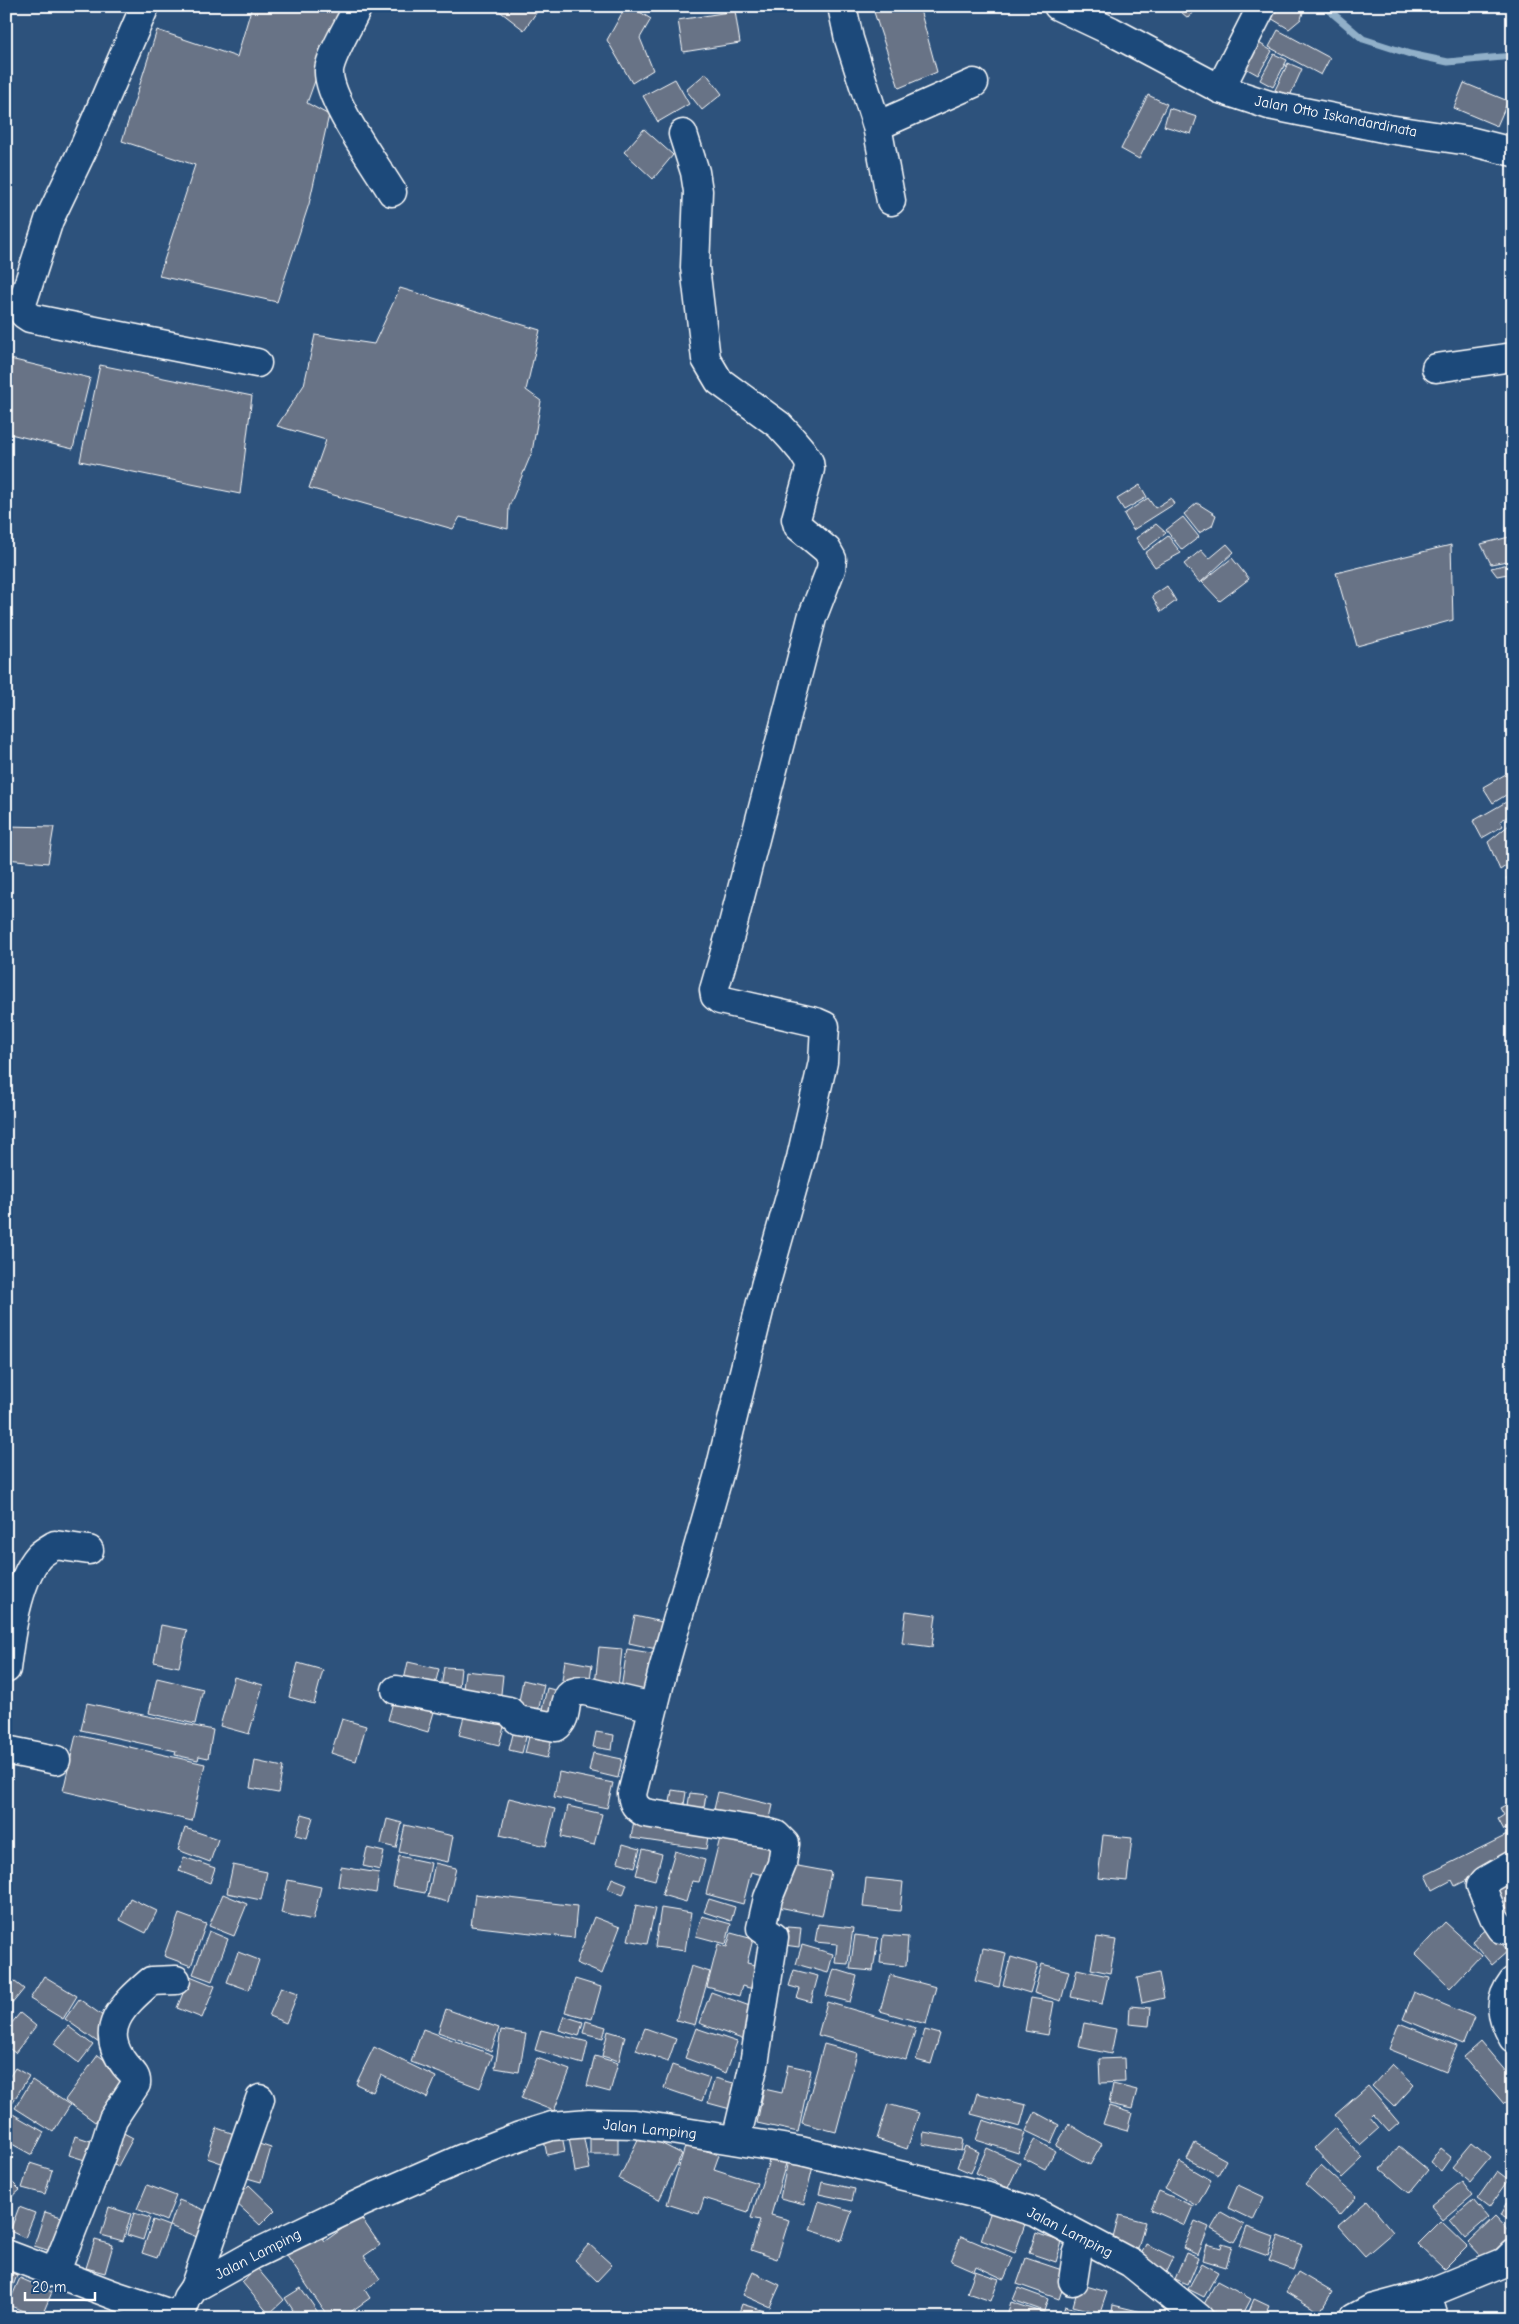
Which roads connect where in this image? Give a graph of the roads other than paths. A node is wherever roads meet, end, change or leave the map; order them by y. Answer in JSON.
{"nodes":[{"id":1,"x":145,"y":6,"type":"edge"},
{"id":2,"x":358,"y":6,"type":"edge"},
{"id":3,"x":842,"y":6,"type":"edge"},
{"id":4,"x":1058,"y":6,"type":"edge"},
{"id":5,"x":1262,"y":6,"type":"edge"},
{"id":6,"x":974,"y":83,"type":"dead end"},
{"id":7,"x":1220,"y":89,"type":"junction"},
{"id":8,"x":877,"y":126,"type":"junction"},
{"id":9,"x":683,"y":134,"type":"dead end"},
{"id":10,"x":1513,"y":152,"type":"edge"},
{"id":11,"x":392,"y":192,"type":"dead end"},
{"id":12,"x":891,"y":201,"type":"dead end"},
{"id":13,"x":1513,"y":357,"type":"edge"},
{"id":14,"x":257,"y":363,"type":"dead end"},
{"id":15,"x":1436,"y":368,"type":"dead end"},
{"id":16,"x":89,"y":1550,"type":"dead end"},
{"id":17,"x":6,"y":1669,"type":"edge"},
{"id":18,"x":396,"y":1690,"type":"dead end"},
{"id":19,"x":653,"y":1707,"type":"junction"},
{"id":20,"x":6,"y":1750,"type":"edge"},
{"id":21,"x":56,"y":1760,"type":"dead end"},
{"id":22,"x":1513,"y":1865,"type":"edge"},
{"id":23,"x":1513,"y":1930,"type":"edge"},
{"id":24,"x":176,"y":1980,"type":"dead end"},
{"id":25,"x":1513,"y":1981,"type":"edge"},
{"id":26,"x":1513,"y":2038,"type":"edge"},
{"id":27,"x":260,"y":2099,"type":"dead end"},
{"id":28,"x":736,"y":2140,"type":"junction"},
{"id":29,"x":1084,"y":2238,"type":"junction"},
{"id":30,"x":6,"y":2254,"type":"edge"},
{"id":31,"x":1513,"y":2254,"type":"edge"},
{"id":32,"x":55,"y":2274,"type":"junction"},
{"id":33,"x":1073,"y":2280,"type":"dead end"},
{"id":34,"x":194,"y":2288,"type":"junction"},
{"id":35,"x":1431,"y":2306,"type":"edge"},
{"id":36,"x":180,"y":2317,"type":"edge"},
{"id":37,"x":1199,"y":2318,"type":"edge"},
{"id":38,"x":1354,"y":2318,"type":"edge"}],
"edges":[{"from":1,"to":14,"type":"street"},
{"from":2,"to":11,"type":"street"},
{"from":3,"to":8,"type":"street"},
{"from":4,"to":7,"type":"street","name":"Jalan Otto Iskandardinata"},
{"from":5,"to":7,"type":"street"},
{"from":6,"to":8,"type":"street"},
{"from":7,"to":10,"type":"street","name":"Jalan Otto Iskandardinata"},
{"from":8,"to":12,"type":"street"},
{"from":9,"to":19,"type":"street"},
{"from":13,"to":15,"type":"street"},
{"from":16,"to":17,"type":"street"},
{"from":18,"to":19,"type":"street"},
{"from":19,"to":28,"type":"street"},
{"from":20,"to":21,"type":"street"},
{"from":22,"to":23,"type":"street"},
{"from":24,"to":32,"type":"street"},
{"from":25,"to":26,"type":"street"},
{"from":27,"to":34,"type":"street"},
{"from":28,"to":29,"type":"street","name":"Jalan Lamping"},
{"from":28,"to":34,"type":"street","name":"Jalan Lamping"},
{"from":29,"to":33,"type":"street"},
{"from":29,"to":37,"type":"street","name":"Jalan Lamping"},
{"from":30,"to":32,"type":"street"},
{"from":31,"to":35,"type":"street"},
{"from":32,"to":36,"type":"street"},
{"from":34,"to":36,"type":"street"},
{"from":35,"to":38,"type":"street"}]}
